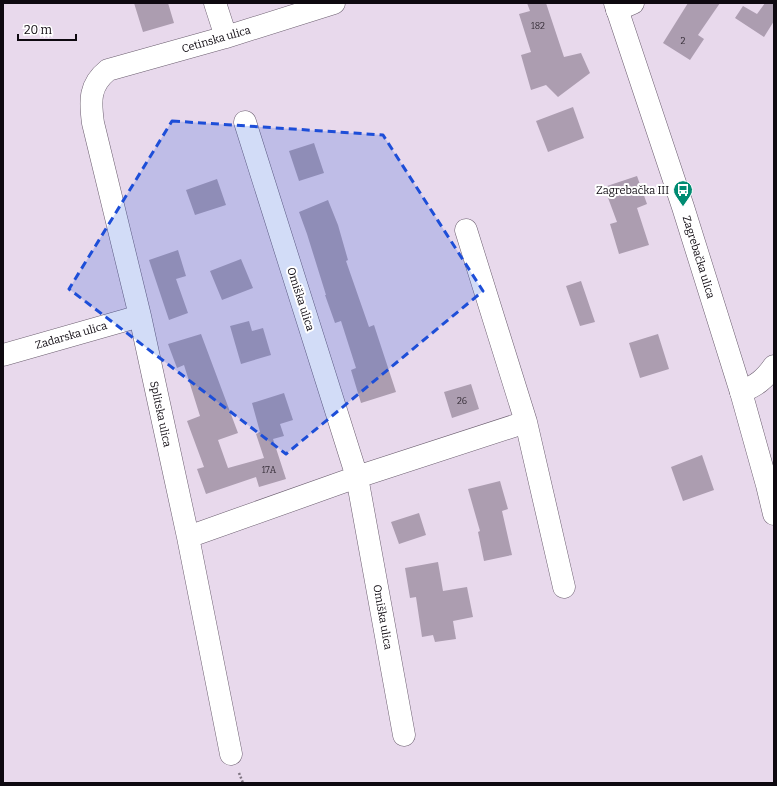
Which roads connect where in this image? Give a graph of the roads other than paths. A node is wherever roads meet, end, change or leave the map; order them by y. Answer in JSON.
{"nodes":[{"id":1,"x":215,"y":3,"type":"edge"},
{"id":2,"x":334,"y":3,"type":"edge"},
{"id":3,"x":622,"y":5,"type":"edge"},
{"id":4,"x":226,"y":37,"type":"junction"},
{"id":5,"x":99,"y":77,"type":"joint"},
{"id":6,"x":245,"y":122,"type":"dead end"},
{"id":7,"x":466,"y":230,"type":"dead end"},
{"id":8,"x":140,"y":316,"type":"junction"},
{"id":9,"x":3,"y":355,"type":"edge"},
{"id":10,"x":774,"y":366,"type":"edge"},
{"id":11,"x":741,"y":392,"type":"junction"},
{"id":12,"x":526,"y":422,"type":"junction"},
{"id":13,"x":357,"y":477,"type":"junction"},
{"id":14,"x":774,"y":514,"type":"edge"},
{"id":15,"x":188,"y":538,"type":"junction"},
{"id":16,"x":564,"y":586,"type":"dead end"},
{"id":17,"x":404,"y":735,"type":"dead end"},
{"id":18,"x":231,"y":754,"type":"dead end"}],
"edges":[{"from":1,"to":4,"type":"street"},
{"from":2,"to":4,"type":"street","name":"Cetinska ulica"},
{"from":3,"to":11,"type":"street","name":"Zagrebačka ulica"},
{"from":4,"to":5,"type":"street","name":"Cetinska ulica"},
{"from":5,"to":8,"type":"street","name":"Splitska ulica"},
{"from":6,"to":13,"type":"street","name":"Omiška ulica"},
{"from":7,"to":12,"type":"street"},
{"from":8,"to":9,"type":"street","name":"Zadarska ulica"},
{"from":8,"to":15,"type":"street","name":"Splitska ulica"},
{"from":10,"to":11,"type":"street"},
{"from":11,"to":14,"type":"street","name":"Zagrebačka ulica"},
{"from":12,"to":13,"type":"street"},
{"from":12,"to":16,"type":"street"},
{"from":13,"to":15,"type":"street"},
{"from":13,"to":17,"type":"street","name":"Omiška ulica"},
{"from":15,"to":18,"type":"street","name":"Splitska ulica"}]}
